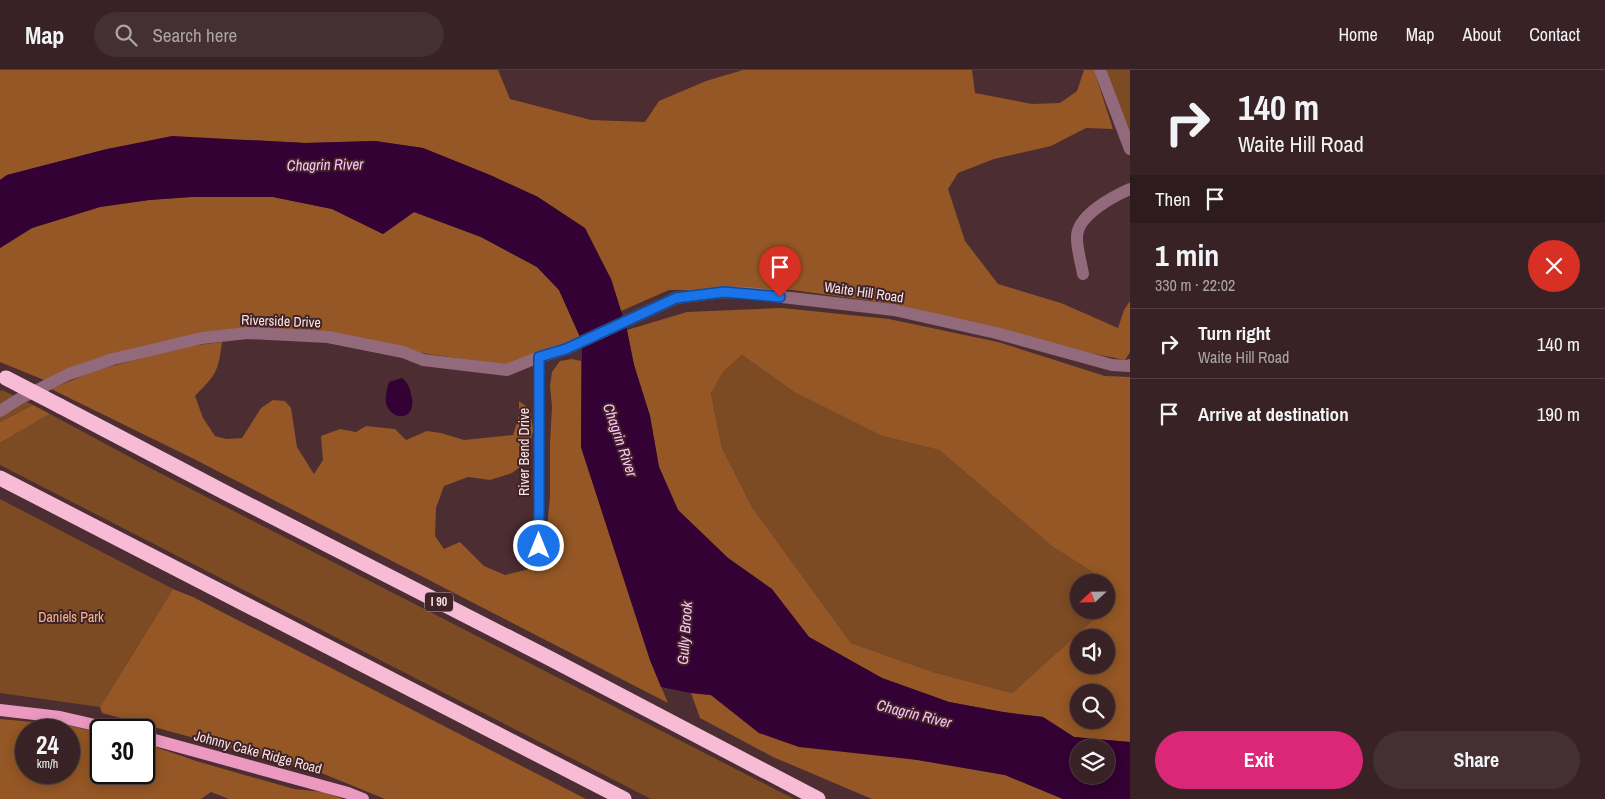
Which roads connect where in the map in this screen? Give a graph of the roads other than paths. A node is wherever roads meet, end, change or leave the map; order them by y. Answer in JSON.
{"nodes":[{"id":1,"x":1100,"y":70,"type":"edge"},
{"id":2,"x":1130,"y":149,"type":"edge"},
{"id":3,"x":1130,"y":189,"type":"edge"},
{"id":4,"x":1083,"y":274,"type":"dead end"},
{"id":5,"x":539,"y":357,"type":"junction"},
{"id":6,"x":1130,"y":366,"type":"edge"},
{"id":7,"x":3,"y":377,"type":"edge"},
{"id":8,"x":0,"y":411,"type":"edge"},
{"id":9,"x":0,"y":478,"type":"edge"},
{"id":10,"x":539,"y":546,"type":"dead end"},
{"id":11,"x":0,"y":710,"type":"edge"},
{"id":12,"x":90,"y":724,"type":"edge"},
{"id":13,"x":155,"y":740,"type":"edge"},
{"id":14,"x":363,"y":799,"type":"edge"},
{"id":15,"x":624,"y":799,"type":"edge"},
{"id":16,"x":818,"y":799,"type":"edge"}],
"edges":[{"from":1,"to":2,"type":"street"},
{"from":3,"to":4,"type":"street"},
{"from":5,"to":6,"type":"street","name":"Waite Hill Road"},
{"from":5,"to":8,"type":"street","name":"Riverside Drive"},
{"from":5,"to":10,"type":"street","name":"River Bend Drive"},
{"from":7,"to":16,"type":"highway","number":"I 90","bridge":true},
{"from":9,"to":15,"type":"highway"},
{"from":11,"to":12,"type":"main road"},
{"from":13,"to":14,"type":"main road","name":"Johnny Cake Ridge Road"}]}
